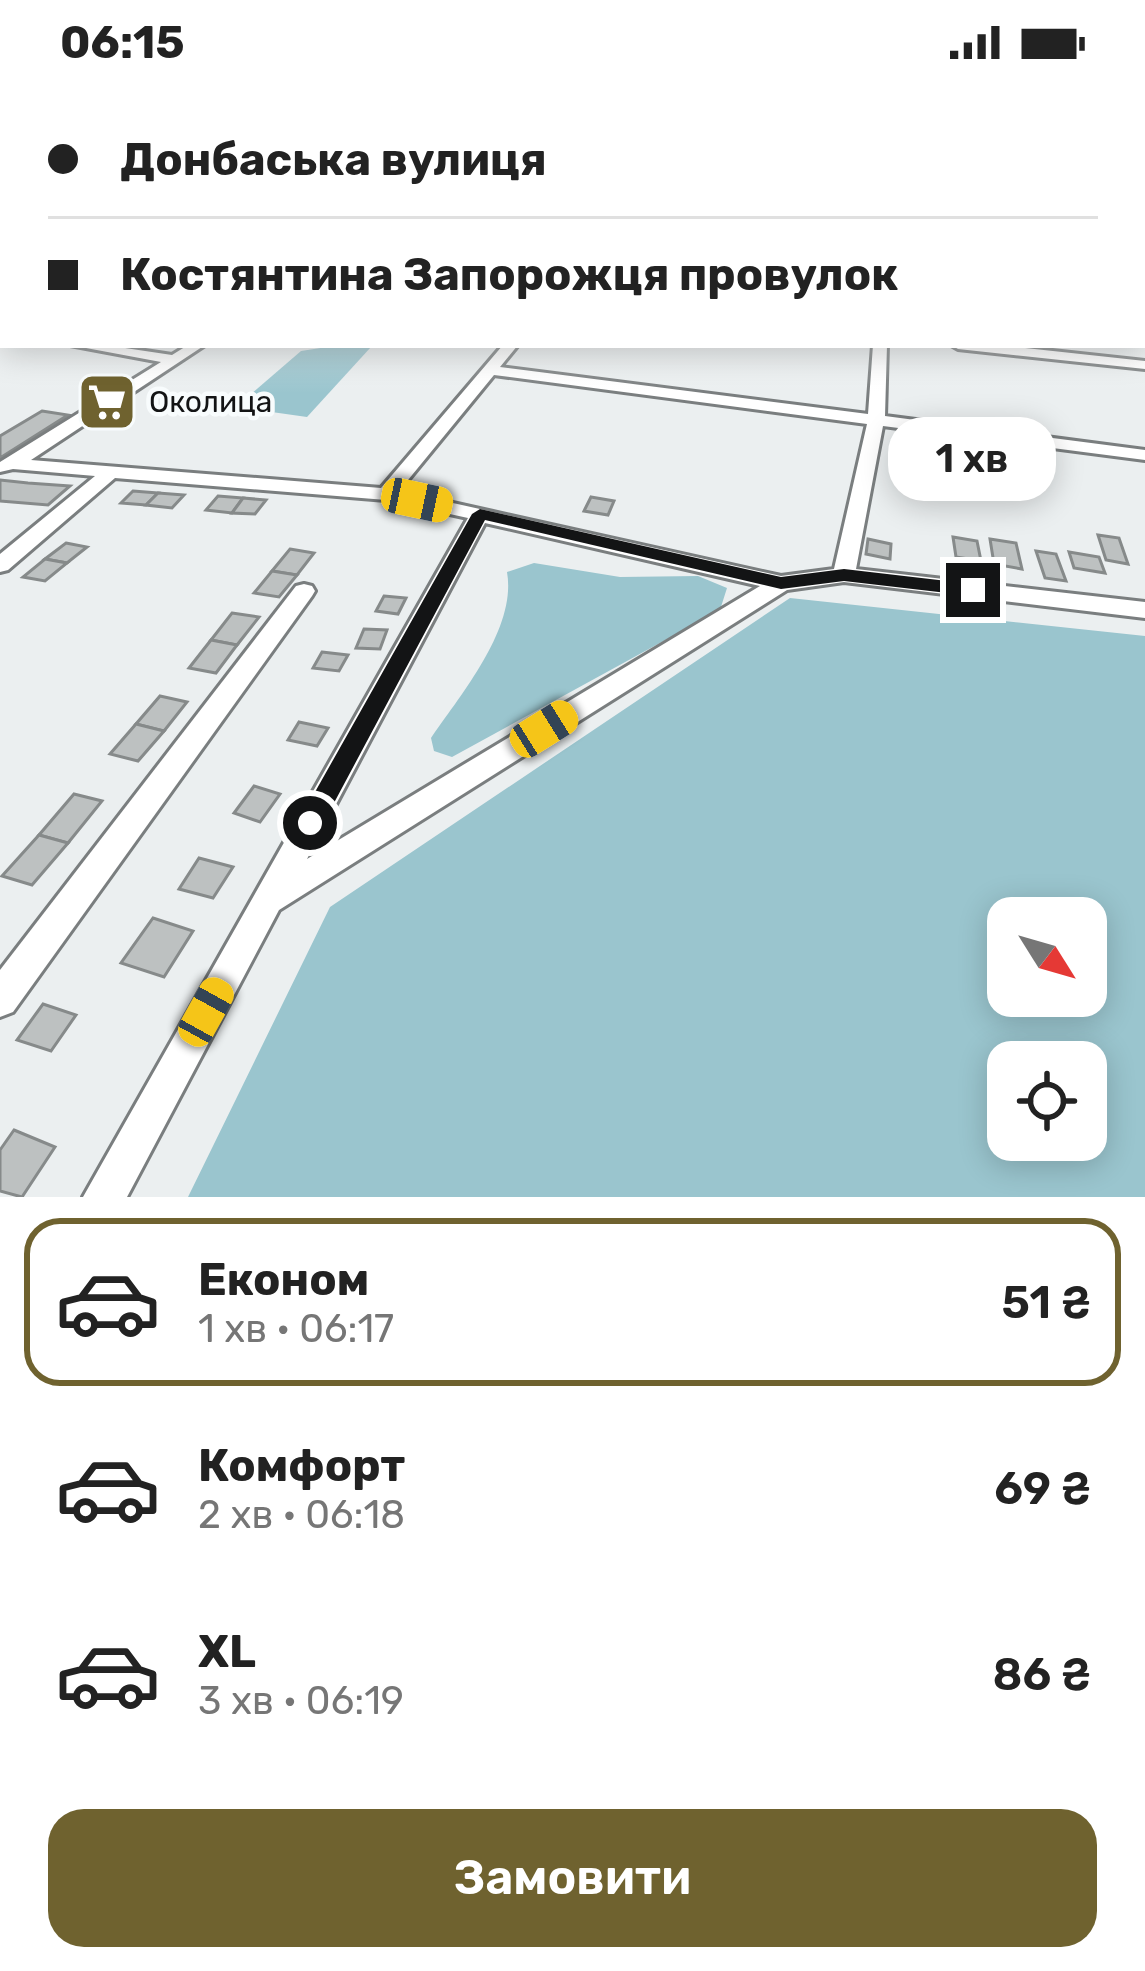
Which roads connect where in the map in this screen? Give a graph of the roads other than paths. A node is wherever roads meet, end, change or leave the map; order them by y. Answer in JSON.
{"nodes":[{"id":1,"x":96,"y":348,"type":"edge"},
{"id":2,"x":193,"y":348,"type":"edge"},
{"id":3,"x":508,"y":348,"type":"edge"},
{"id":4,"x":880,"y":348,"type":"edge"},
{"id":5,"x":986,"y":348,"type":"edge"},
{"id":6,"x":174,"y":360,"type":"junction"},
{"id":7,"x":1145,"y":365,"type":"edge"},
{"id":8,"x":488,"y":370,"type":"junction"},
{"id":9,"x":877,"y":421,"type":"junction"},
{"id":10,"x":1145,"y":455,"type":"edge"},
{"id":11,"x":6,"y":465,"type":"edge"},
{"id":12,"x":111,"y":472,"type":"junction"},
{"id":13,"x":386,"y":494,"type":"junction"},
{"id":14,"x":480,"y":514,"type":"junction"},
{"id":15,"x":0,"y":565,"type":"edge"},
{"id":16,"x":844,"y":575,"type":"junction"},
{"id":17,"x":781,"y":583,"type":"junction"},
{"id":18,"x":304,"y":591,"type":"dead end"},
{"id":19,"x":1145,"y":610,"type":"edge"},
{"id":20,"x":268,"y":901,"type":"junction"},
{"id":21,"x":0,"y":999,"type":"edge"},
{"id":22,"x":104,"y":1197,"type":"edge"}],
"edges":[{"from":1,"to":6,"type":"street"},
{"from":2,"to":6,"type":"street"},
{"from":3,"to":8,"type":"street"},
{"from":4,"to":9,"type":"street"},
{"from":5,"to":7,"type":"street"},
{"from":6,"to":11,"type":"street"},
{"from":8,"to":9,"type":"street"},
{"from":8,"to":13,"type":"street"},
{"from":9,"to":10,"type":"street"},
{"from":9,"to":16,"type":"street"},
{"from":11,"to":12,"type":"street"},
{"from":12,"to":13,"type":"street"},
{"from":12,"to":15,"type":"street"},
{"from":13,"to":14,"type":"street"},
{"from":14,"to":17,"type":"street"},
{"from":14,"to":20,"type":"street"},
{"from":16,"to":17,"type":"street"},
{"from":16,"to":19,"type":"street"},
{"from":17,"to":20,"type":"street"},
{"from":18,"to":21,"type":"street"},
{"from":20,"to":22,"type":"street"}]}
